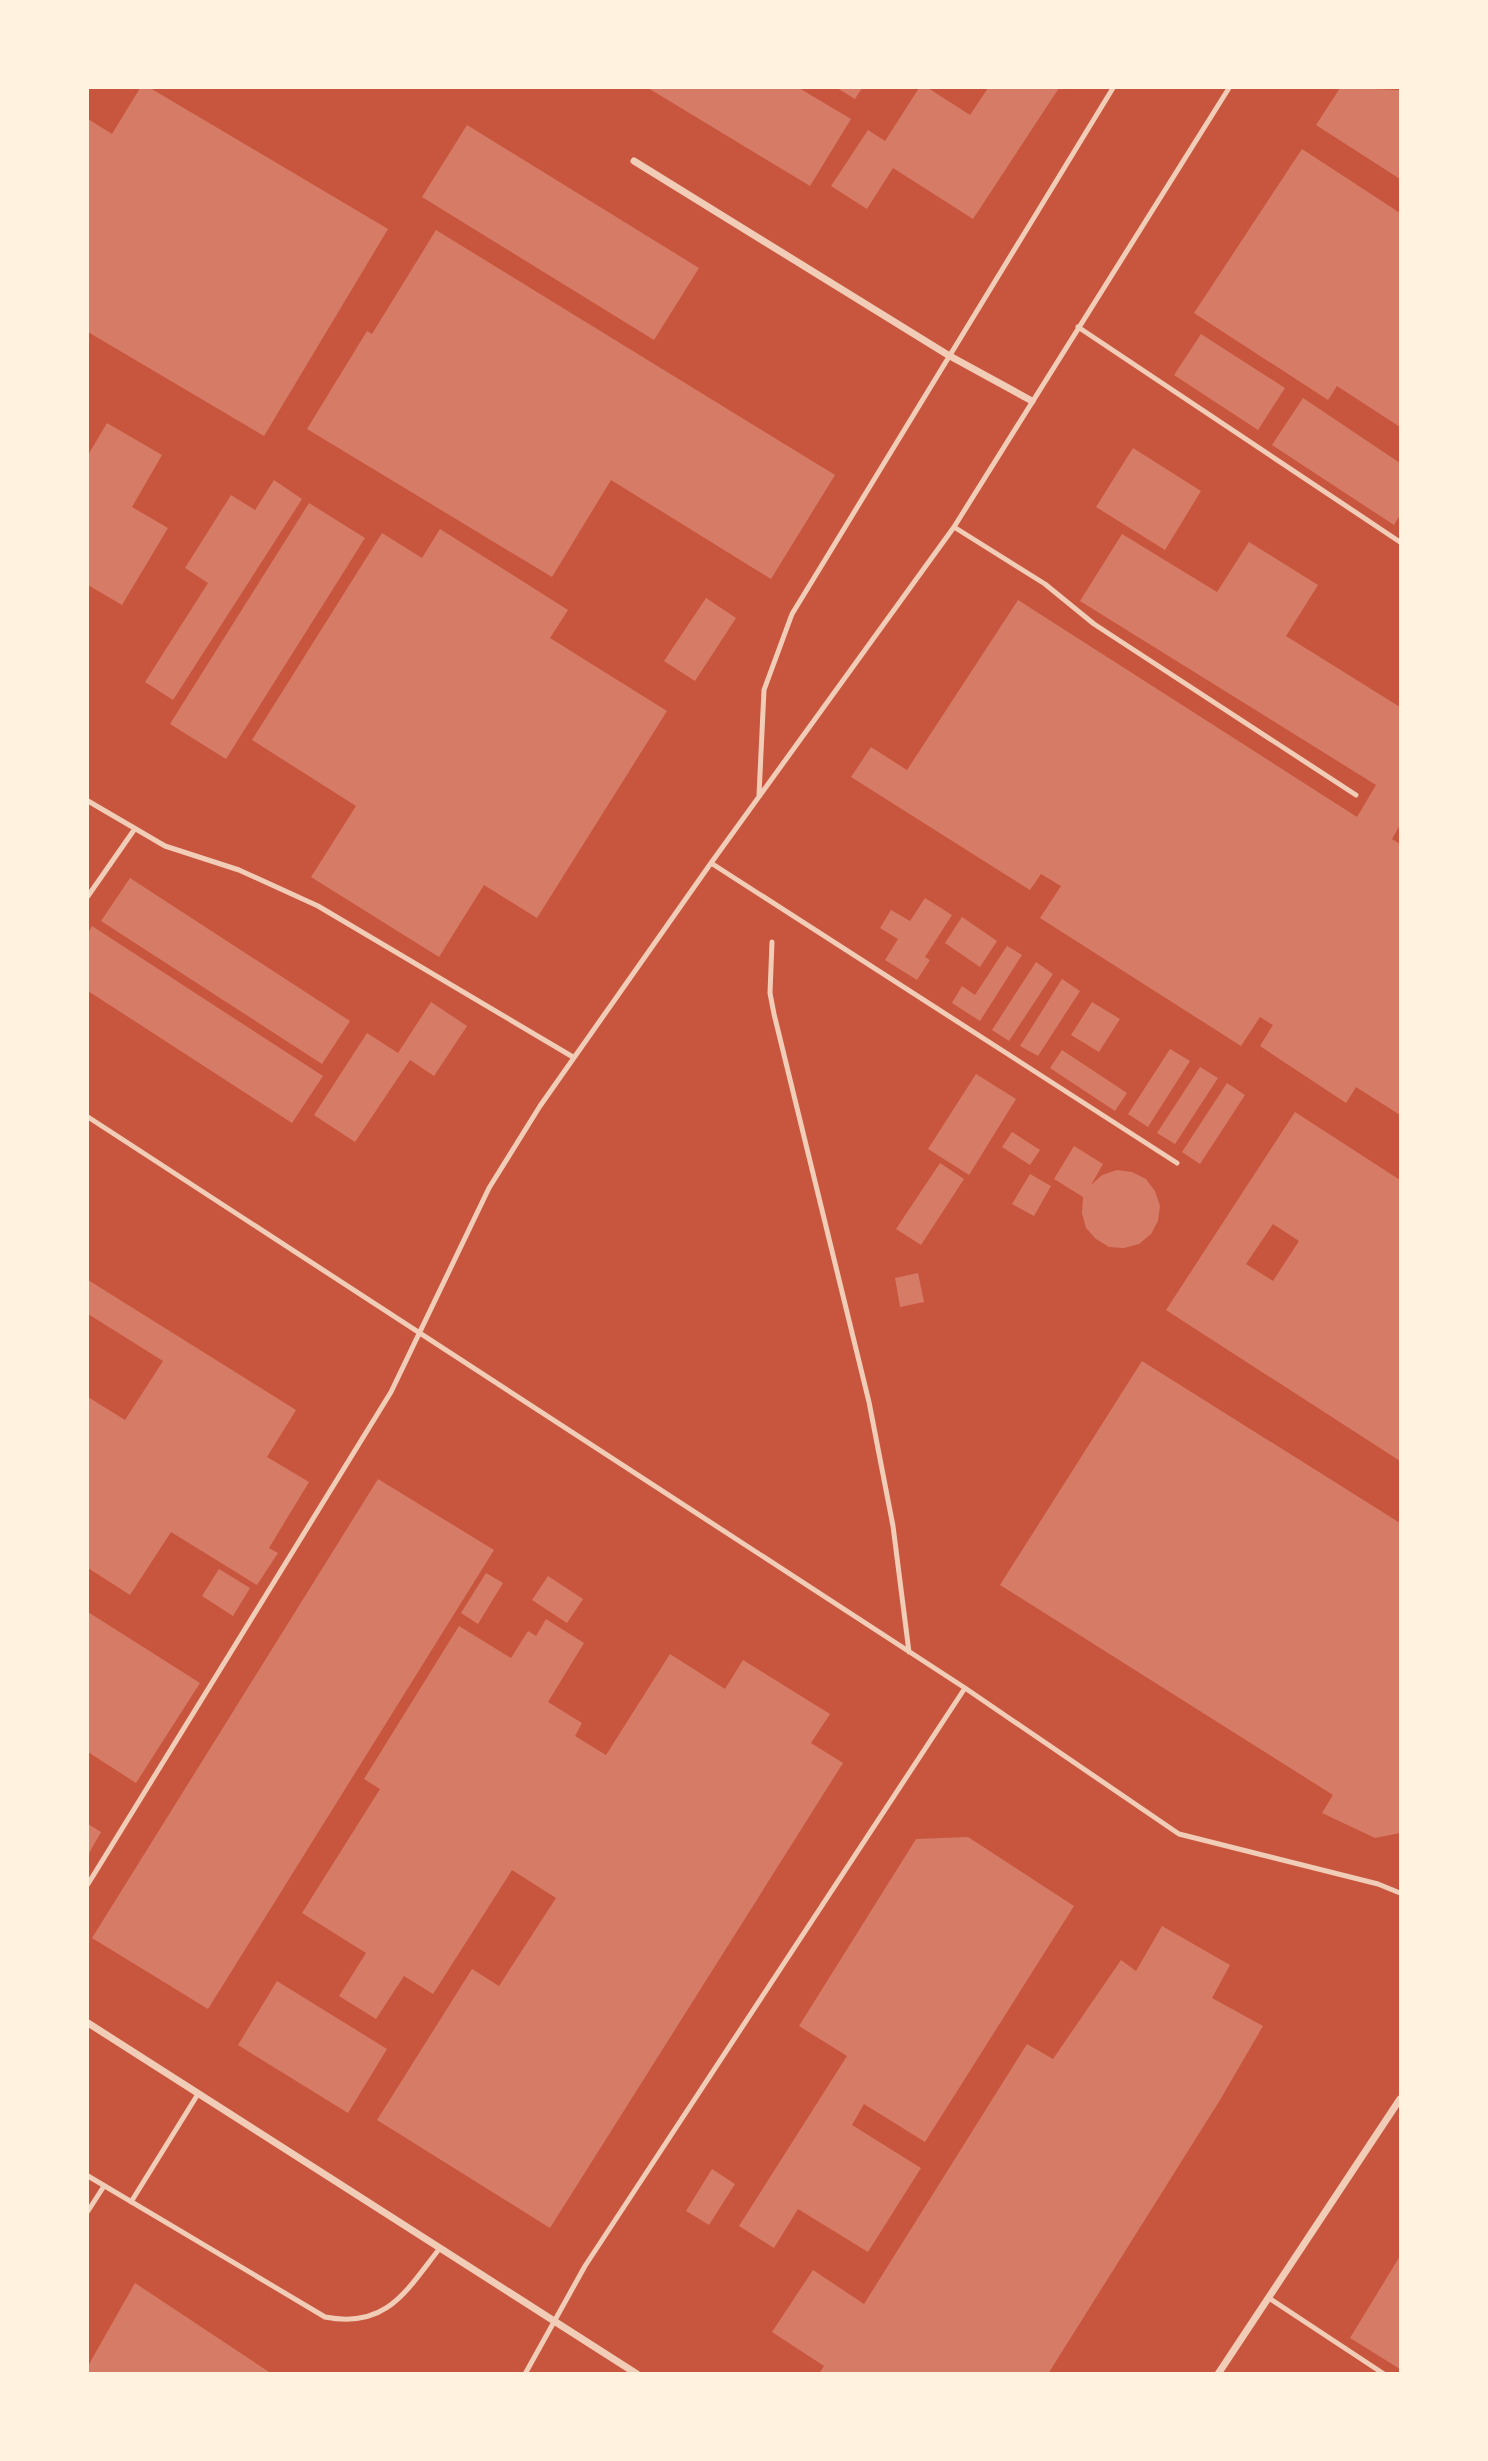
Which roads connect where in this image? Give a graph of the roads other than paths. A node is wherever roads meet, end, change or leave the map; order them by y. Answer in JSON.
{"nodes":[{"id":1,"x":1113,"y":88,"type":"edge"},
{"id":2,"x":1228,"y":88,"type":"edge"},
{"id":3,"x":634,"y":161,"type":"dead end"},
{"id":4,"x":1078,"y":327,"type":"junction"},
{"id":5,"x":948,"y":355,"type":"junction"},
{"id":6,"x":1032,"y":401,"type":"junction"},
{"id":7,"x":954,"y":527,"type":"junction"},
{"id":8,"x":1401,"y":542,"type":"edge"},
{"id":9,"x":759,"y":795,"type":"junction"},
{"id":10,"x":1356,"y":795,"type":"dead end"},
{"id":11,"x":88,"y":801,"type":"edge"},
{"id":12,"x":134,"y":830,"type":"junction"},
{"id":13,"x":710,"y":863,"type":"junction"},
{"id":14,"x":88,"y":896,"type":"edge"},
{"id":15,"x":772,"y":942,"type":"dead end"},
{"id":16,"x":573,"y":1058,"type":"junction"},
{"id":17,"x":88,"y":1117,"type":"edge"},
{"id":18,"x":1177,"y":1163,"type":"dead end"},
{"id":19,"x":419,"y":1334,"type":"junction"},
{"id":20,"x":909,"y":1652,"type":"junction"},
{"id":21,"x":965,"y":1688,"type":"junction"},
{"id":22,"x":88,"y":1884,"type":"edge"},
{"id":23,"x":1401,"y":1893,"type":"edge"},
{"id":24,"x":88,"y":2024,"type":"edge"},
{"id":25,"x":198,"y":2094,"type":"junction"},
{"id":26,"x":1401,"y":2099,"type":"edge"},
{"id":27,"x":88,"y":2176,"type":"edge"},
{"id":28,"x":104,"y":2186,"type":"junction"},
{"id":29,"x":131,"y":2202,"type":"junction"},
{"id":30,"x":88,"y":2211,"type":"edge"},
{"id":31,"x":440,"y":2248,"type":"junction"},
{"id":32,"x":1269,"y":2298,"type":"junction"},
{"id":33,"x":556,"y":2322,"type":"junction"},
{"id":34,"x":525,"y":2374,"type":"edge"},
{"id":35,"x":637,"y":2374,"type":"edge"},
{"id":36,"x":1218,"y":2374,"type":"edge"},
{"id":37,"x":1384,"y":2374,"type":"edge"}],
"edges":[{"from":1,"to":5,"type":"lane"},
{"from":2,"to":4,"type":"lane"},
{"from":3,"to":5,"type":"street"},
{"from":4,"to":6,"type":"lane"},
{"from":4,"to":8,"type":"lane"},
{"from":5,"to":6,"type":"street"},
{"from":5,"to":9,"type":"lane"},
{"from":6,"to":7,"type":"lane"},
{"from":7,"to":9,"type":"lane"},
{"from":7,"to":10,"type":"lane"},
{"from":9,"to":13,"type":"lane"},
{"from":11,"to":12,"type":"lane"},
{"from":12,"to":14,"type":"lane"},
{"from":12,"to":16,"type":"lane"},
{"from":13,"to":16,"type":"lane"},
{"from":13,"to":18,"type":"lane"},
{"from":15,"to":20,"type":"lane"},
{"from":16,"to":19,"type":"lane"},
{"from":17,"to":19,"type":"lane"},
{"from":19,"to":20,"type":"lane"},
{"from":19,"to":22,"type":"lane"},
{"from":20,"to":21,"type":"lane"},
{"from":21,"to":23,"type":"lane"},
{"from":21,"to":33,"type":"lane"},
{"from":24,"to":25,"type":"street"},
{"from":25,"to":29,"type":"lane"},
{"from":25,"to":31,"type":"street"},
{"from":26,"to":32,"type":"street"},
{"from":27,"to":28,"type":"lane"},
{"from":28,"to":29,"type":"lane"},
{"from":28,"to":30,"type":"lane"},
{"from":29,"to":31,"type":"lane"},
{"from":31,"to":33,"type":"street"},
{"from":32,"to":36,"type":"street"},
{"from":32,"to":37,"type":"lane"},
{"from":33,"to":34,"type":"lane"},
{"from":33,"to":35,"type":"street"}]}
